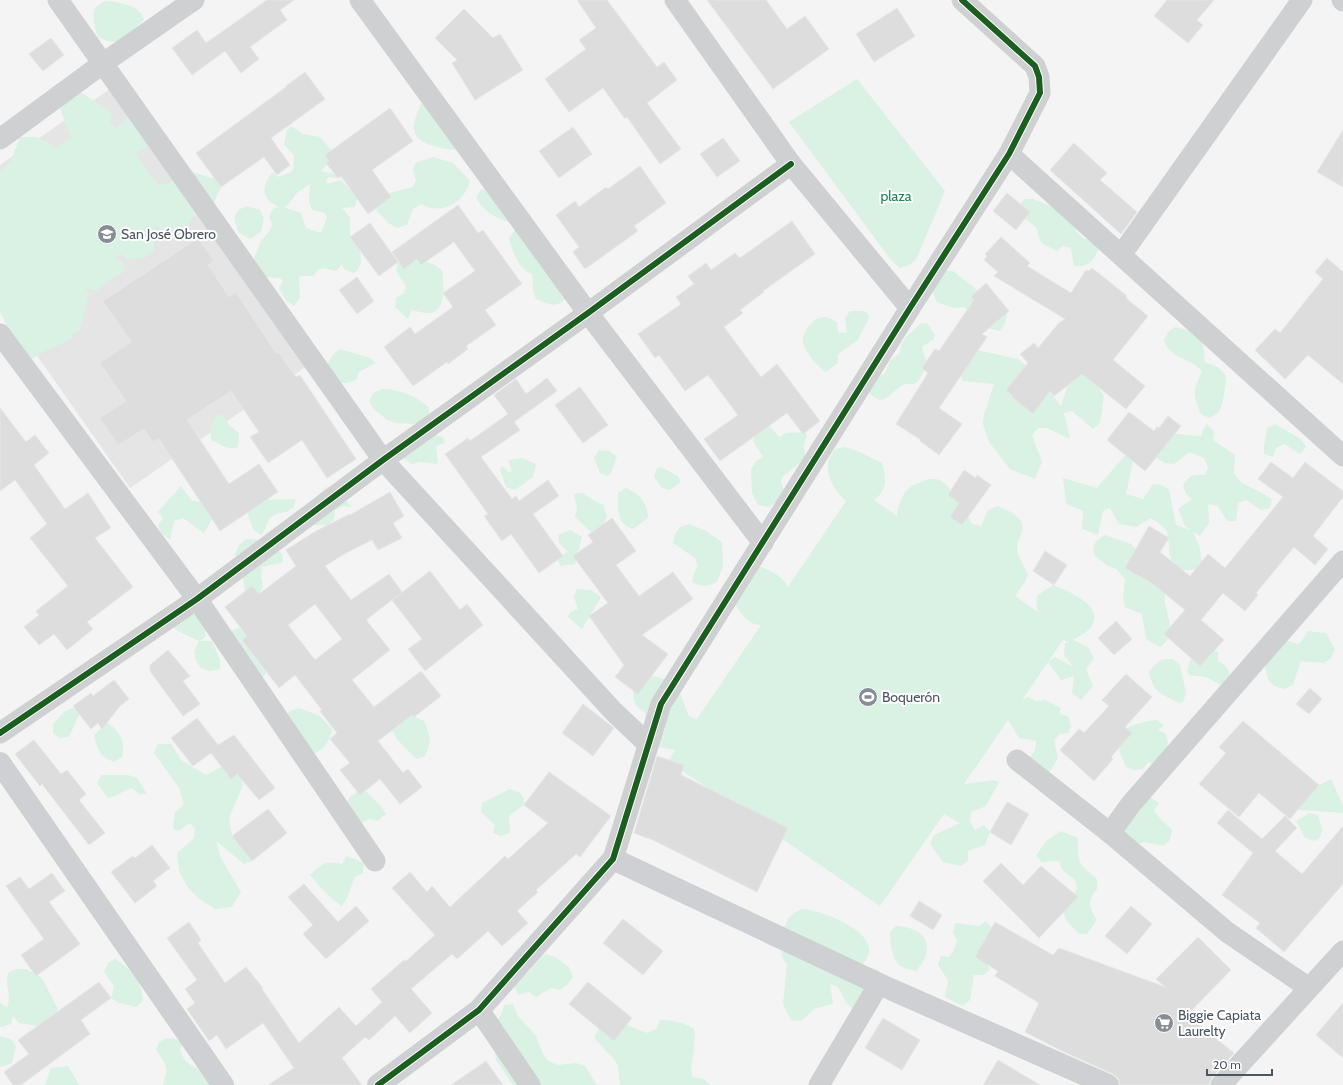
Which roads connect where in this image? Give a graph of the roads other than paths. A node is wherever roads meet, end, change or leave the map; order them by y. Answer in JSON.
{"nodes":[{"id":1,"x":58,"y":0,"type":"edge"},
{"id":2,"x":194,"y":0,"type":"edge"},
{"id":3,"x":360,"y":0,"type":"edge"},
{"id":4,"x":675,"y":0,"type":"edge"},
{"id":5,"x":962,"y":0,"type":"edge"},
{"id":6,"x":1302,"y":0,"type":"edge"},
{"id":7,"x":102,"y":64,"type":"junction"},
{"id":8,"x":0,"y":139,"type":"edge"},
{"id":9,"x":1009,"y":154,"type":"junction"},
{"id":10,"x":791,"y":164,"type":"junction"},
{"id":11,"x":1121,"y":256,"type":"junction"},
{"id":12,"x":910,"y":308,"type":"junction"},
{"id":13,"x":588,"y":313,"type":"junction"},
{"id":14,"x":0,"y":334,"type":"edge"},
{"id":15,"x":1343,"y":456,"type":"edge"},
{"id":16,"x":383,"y":460,"type":"junction"},
{"id":17,"x":762,"y":543,"type":"junction"},
{"id":18,"x":1343,"y":561,"type":"edge"},
{"id":19,"x":197,"y":600,"type":"junction"},
{"id":20,"x":0,"y":733,"type":"edge"},
{"id":21,"x":648,"y":744,"type":"junction"},
{"id":22,"x":1018,"y":760,"type":"dead end"},
{"id":23,"x":0,"y":762,"type":"edge"},
{"id":24,"x":1110,"y":833,"type":"junction"},
{"id":25,"x":613,"y":858,"type":"junction"},
{"id":26,"x":375,"y":862,"type":"dead end"},
{"id":27,"x":1343,"y":951,"type":"edge"},
{"id":28,"x":879,"y":984,"type":"junction"},
{"id":29,"x":1309,"y":988,"type":"junction"},
{"id":30,"x":479,"y":1010,"type":"junction"},
{"id":31,"x":223,"y":1085,"type":"edge"},
{"id":32,"x":378,"y":1085,"type":"edge"},
{"id":33,"x":530,"y":1085,"type":"edge"},
{"id":34,"x":819,"y":1085,"type":"edge"},
{"id":35,"x":1106,"y":1085,"type":"edge"},
{"id":36,"x":1221,"y":1085,"type":"edge"}],
"edges":[{"from":1,"to":7,"type":"street"},
{"from":2,"to":7,"type":"street"},
{"from":3,"to":13,"type":"street"},
{"from":4,"to":10,"type":"street"},
{"from":5,"to":9,"type":"street"},
{"from":6,"to":11,"type":"street"},
{"from":7,"to":8,"type":"street"},
{"from":7,"to":16,"type":"street"},
{"from":9,"to":11,"type":"street"},
{"from":9,"to":12,"type":"street"},
{"from":10,"to":12,"type":"street"},
{"from":10,"to":13,"type":"street"},
{"from":11,"to":15,"type":"street"},
{"from":12,"to":17,"type":"street"},
{"from":13,"to":16,"type":"street"},
{"from":13,"to":17,"type":"street"},
{"from":14,"to":19,"type":"street"},
{"from":16,"to":19,"type":"street"},
{"from":16,"to":21,"type":"street"},
{"from":17,"to":21,"type":"street"},
{"from":18,"to":24,"type":"street"},
{"from":19,"to":20,"type":"street"},
{"from":19,"to":26,"type":"street"},
{"from":21,"to":25,"type":"street"},
{"from":22,"to":24,"type":"street"},
{"from":23,"to":31,"type":"street"},
{"from":24,"to":29,"type":"street"},
{"from":25,"to":28,"type":"street"},
{"from":25,"to":30,"type":"street"},
{"from":27,"to":29,"type":"street"},
{"from":28,"to":34,"type":"street"},
{"from":28,"to":35,"type":"street"},
{"from":29,"to":36,"type":"street"},
{"from":30,"to":32,"type":"street"},
{"from":30,"to":33,"type":"street"}]}
